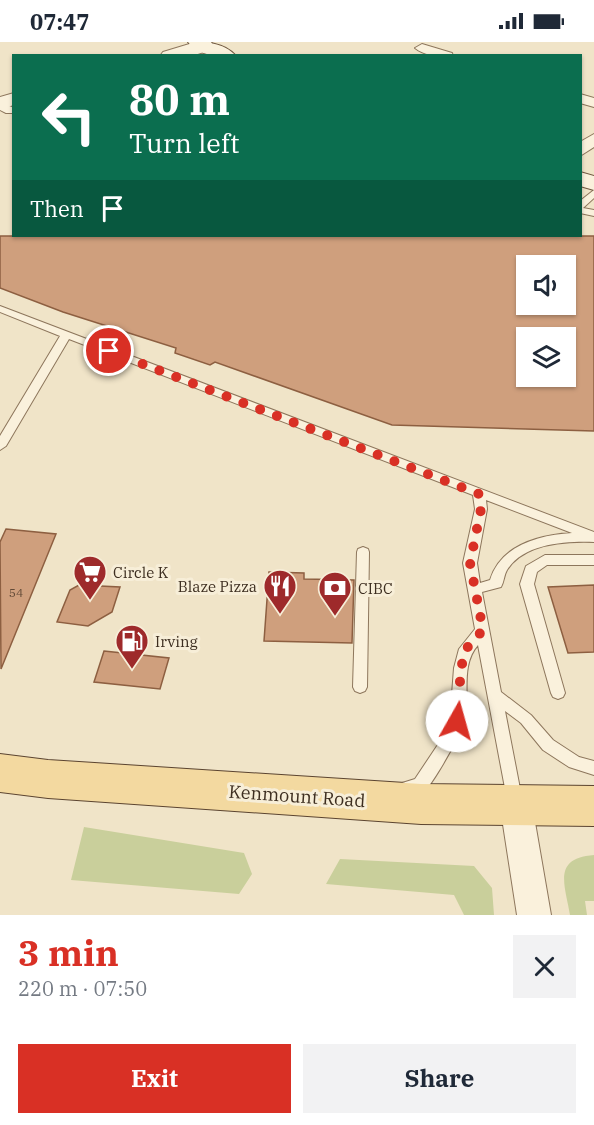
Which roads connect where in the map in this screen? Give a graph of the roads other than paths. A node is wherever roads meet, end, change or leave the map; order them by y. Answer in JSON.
{"nodes":[{"id":1,"x":205,"y":43,"type":"edge"},
{"id":2,"x":422,"y":48,"type":"dead end"},
{"id":3,"x":175,"y":54,"type":"edge"},
{"id":4,"x":224,"y":54,"type":"edge"},
{"id":5,"x":441,"y":54,"type":"edge"},
{"id":6,"x":594,"y":139,"type":"edge"},
{"id":7,"x":582,"y":149,"type":"edge"},
{"id":8,"x":594,"y":194,"type":"edge"},
{"id":9,"x":582,"y":206,"type":"edge"},
{"id":10,"x":0,"y":309,"type":"edge"},
{"id":11,"x":66,"y":334,"type":"junction"},
{"id":12,"x":0,"y":446,"type":"edge"},
{"id":13,"x":479,"y":494,"type":"junction"},
{"id":14,"x":594,"y":538,"type":"edge"},
{"id":15,"x":363,"y":552,"type":"dead end"},
{"id":16,"x":594,"y":560,"type":"edge"},
{"id":17,"x":476,"y":589,"type":"junction"},
{"id":18,"x":483,"y":630,"type":"junction"},
{"id":19,"x":360,"y":687,"type":"dead end"},
{"id":20,"x":558,"y":693,"type":"dead end"},
{"id":21,"x":495,"y":695,"type":"junction"},
{"id":22,"x":594,"y":768,"type":"edge"},
{"id":23,"x":0,"y":773,"type":"edge"},
{"id":24,"x":363,"y":801,"type":"junction"},
{"id":25,"x":516,"y":805,"type":"junction"},
{"id":26,"x":594,"y":806,"type":"edge"},
{"id":27,"x":534,"y":915,"type":"edge"}],
"edges":[{"from":1,"to":3,"type":"street"},
{"from":1,"to":4,"type":"main road"},
{"from":2,"to":5,"type":"street"},
{"from":6,"to":7,"type":"street"},
{"from":8,"to":9,"type":"lane"},
{"from":10,"to":11,"type":"lane"},
{"from":11,"to":12,"type":"lane"},
{"from":11,"to":13,"type":"lane"},
{"from":13,"to":14,"type":"lane"},
{"from":13,"to":17,"type":"lane"},
{"from":14,"to":17,"type":"lane"},
{"from":15,"to":19,"type":"lane"},
{"from":16,"to":20,"type":"lane"},
{"from":17,"to":18,"type":"lane"},
{"from":18,"to":21,"type":"lane"},
{"from":18,"to":24,"type":"lane"},
{"from":21,"to":22,"type":"lane"},
{"from":21,"to":25,"type":"lane"},
{"from":23,"to":24,"type":"main road","name":"Kenmount Road"},
{"from":24,"to":25,"type":"main road","name":"Kenmount Road"},
{"from":25,"to":26,"type":"main road","name":"Kenmount Road"},
{"from":25,"to":27,"type":"street"}]}
